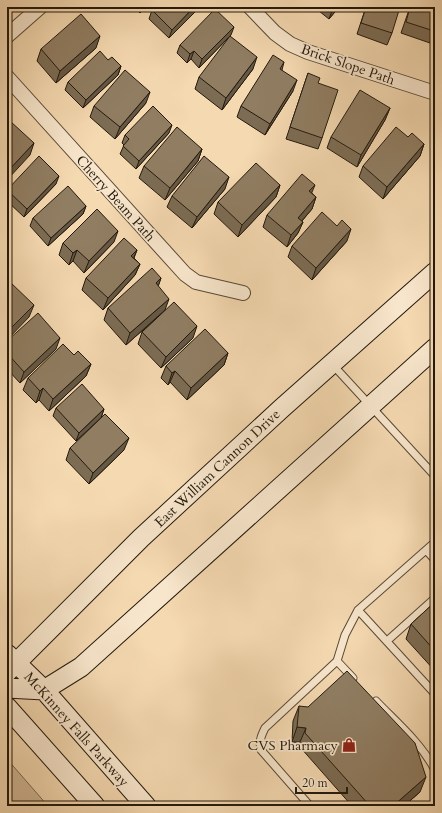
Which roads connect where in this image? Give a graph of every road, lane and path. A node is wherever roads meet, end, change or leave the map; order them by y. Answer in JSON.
{"nodes":[{"id":1,"x":40,"y":7,"type":"edge"},
{"id":2,"x":250,"y":7,"type":"edge"},
{"id":3,"x":7,"y":36,"type":"edge"},
{"id":4,"x":7,"y":77,"type":"edge"},
{"id":5,"x":435,"y":93,"type":"edge"},
{"id":6,"x":435,"y":272,"type":"edge"},
{"id":7,"x":243,"y":293,"type":"dead end"},
{"id":8,"x":435,"y":348,"type":"edge"},
{"id":9,"x":332,"y":363,"type":"junction"},
{"id":10,"x":371,"y":406,"type":"junction"},
{"id":11,"x":435,"y":476,"type":"edge"},
{"id":12,"x":435,"y":542,"type":"edge"},
{"id":13,"x":426,"y":550,"type":"junction"},
{"id":14,"x":435,"y":560,"type":"edge"},
{"id":15,"x":435,"y":598,"type":"edge"},
{"id":16,"x":358,"y":610,"type":"junction"},
{"id":17,"x":387,"y":641,"type":"junction"},
{"id":18,"x":337,"y":661,"type":"junction"},
{"id":19,"x":10,"y":663,"type":"edge"},
{"id":20,"x":357,"y":682,"type":"edge"},
{"id":21,"x":7,"y":688,"type":"edge"},
{"id":22,"x":44,"y":690,"type":"junction"},
{"id":23,"x":435,"y":694,"type":"edge"},
{"id":24,"x":373,"y":698,"type":"edge"},
{"id":25,"x":7,"y":707,"type":"edge"},
{"id":26,"x":435,"y":770,"type":"edge"},
{"id":27,"x":95,"y":806,"type":"edge"},
{"id":28,"x":146,"y":806,"type":"edge"},
{"id":29,"x":310,"y":806,"type":"edge"}],
"edges":[{"from":1,"to":3,"type":"street"},
{"from":2,"to":5,"type":"street","name":"Brick Slope Path"},
{"from":4,"to":7,"type":"street","name":"Cherry Beam Path"},
{"from":6,"to":9,"type":"street","name":"East William Cannon Drive"},
{"from":8,"to":10,"type":"street"},
{"from":9,"to":10,"type":"lane"},
{"from":9,"to":19,"type":"street","name":"East William Cannon Drive"},
{"from":10,"to":11,"type":"lane"},
{"from":10,"to":22,"type":"street"},
{"from":12,"to":13,"type":"lane"},
{"from":13,"to":14,"type":"lane"},
{"from":13,"to":16,"type":"lane"},
{"from":15,"to":17,"type":"lane"},
{"from":16,"to":17,"type":"lane"},
{"from":16,"to":18,"type":"lane"},
{"from":17,"to":23,"type":"lane"},
{"from":18,"to":20,"type":"lane"},
{"from":18,"to":29,"type":"lane"},
{"from":19,"to":22,"type":"street","name":"McKinney Falls Parkway"},
{"from":21,"to":22,"type":"street"},
{"from":22,"to":28,"type":"street","name":"McKinney Falls Parkway"},
{"from":24,"to":26,"type":"lane"},
{"from":25,"to":27,"type":"street"}]}
